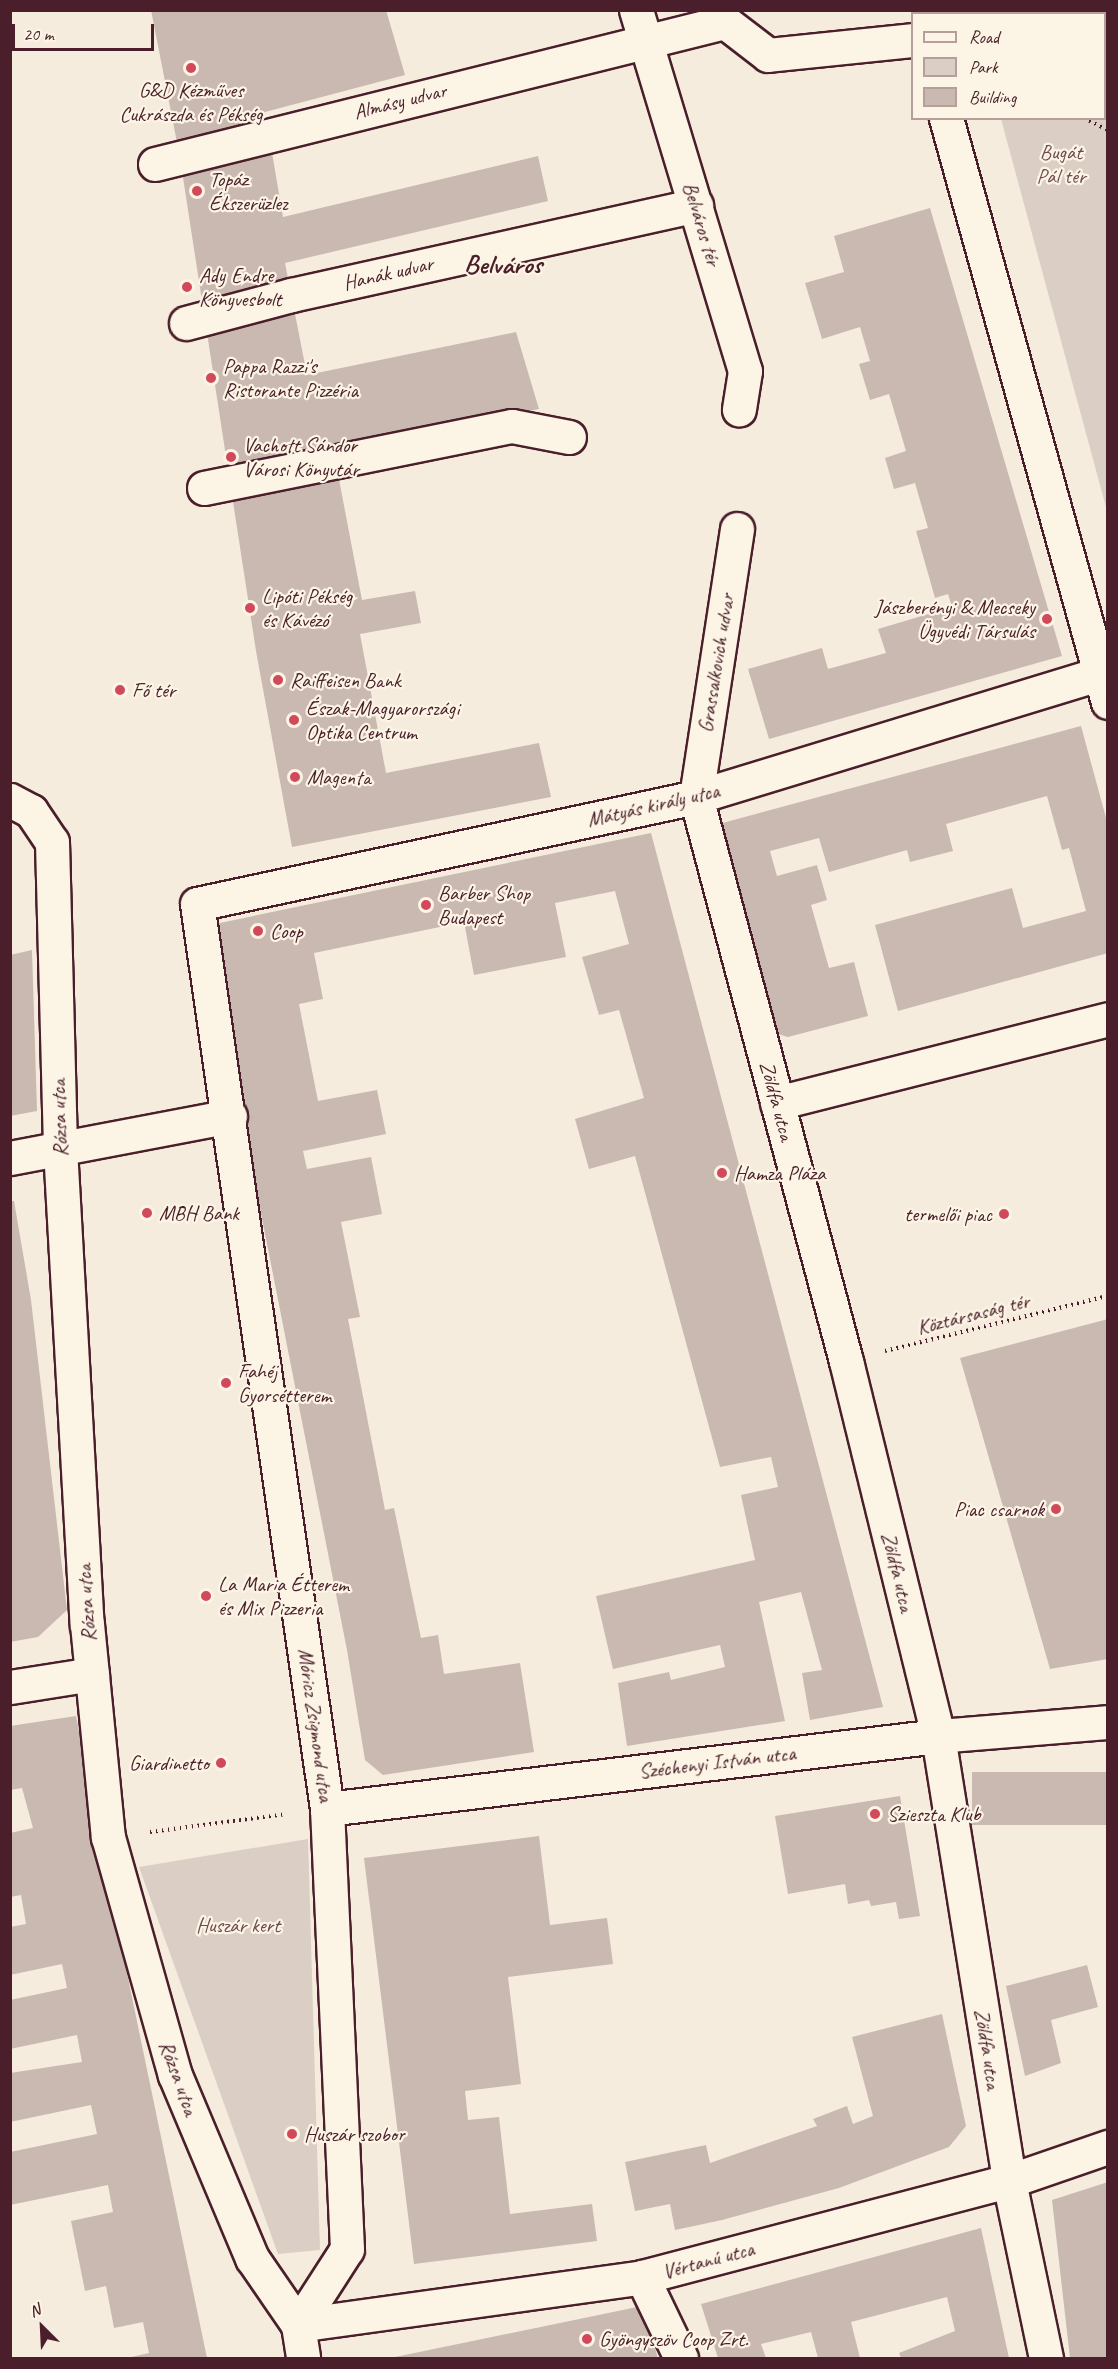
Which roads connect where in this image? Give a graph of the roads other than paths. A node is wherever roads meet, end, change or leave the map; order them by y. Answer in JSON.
{"nodes":[{"id":1,"x":641,"y":25,"type":"edge"},
{"id":2,"x":911,"y":40,"type":"edge"},
{"id":3,"x":947,"y":120,"type":"edge"},
{"id":4,"x":155,"y":164,"type":"dead end"},
{"id":5,"x":696,"y":205,"type":"junction"},
{"id":6,"x":186,"y":323,"type":"dead end"},
{"id":7,"x":740,"y":410,"type":"dead end"},
{"id":8,"x":569,"y":437,"type":"dead end"},
{"id":9,"x":204,"y":488,"type":"dead end"},
{"id":10,"x":737,"y":529,"type":"dead end"},
{"id":11,"x":1105,"y":682,"type":"edge"},
{"id":12,"x":696,"y":797,"type":"junction"},
{"id":13,"x":10,"y":800,"type":"edge"},
{"id":14,"x":1107,"y":1019,"type":"edge"},
{"id":15,"x":777,"y":1103,"type":"junction"},
{"id":16,"x":230,"y":1116,"type":"junction"},
{"id":17,"x":60,"y":1148,"type":"junction"},
{"id":18,"x":10,"y":1158,"type":"edge"},
{"id":19,"x":92,"y":1674,"type":"junction"},
{"id":20,"x":10,"y":1687,"type":"edge"},
{"id":21,"x":1107,"y":1722,"type":"edge"},
{"id":22,"x":938,"y":1736,"type":"junction"},
{"id":23,"x":327,"y":1809,"type":"junction"},
{"id":24,"x":1107,"y":2147,"type":"edge"},
{"id":25,"x":1009,"y":2181,"type":"junction"},
{"id":26,"x":642,"y":2277,"type":"junction"},
{"id":27,"x":298,"y":2325,"type":"junction"},
{"id":28,"x":303,"y":2358,"type":"edge"},
{"id":29,"x":681,"y":2358,"type":"edge"},
{"id":30,"x":1046,"y":2358,"type":"edge"}],
"edges":[{"from":1,"to":2,"type":"street"},
{"from":1,"to":4,"type":"street","name":"Almásy udvar"},
{"from":1,"to":5,"type":"street","name":"Belváros tér"},
{"from":3,"to":11,"type":"street"},
{"from":5,"to":6,"type":"street","name":"Hanák udvar"},
{"from":5,"to":7,"type":"street","name":"Belváros tér"},
{"from":8,"to":9,"type":"street"},
{"from":10,"to":12,"type":"street","name":"Grassalkovich udvar"},
{"from":11,"to":12,"type":"street","name":"Mátyás király utca"},
{"from":12,"to":15,"type":"street","name":"Zöldfa utca"},
{"from":12,"to":16,"type":"street","name":"Mátyás király utca"},
{"from":13,"to":17,"type":"street","name":"Rózsa utca"},
{"from":14,"to":15,"type":"street"},
{"from":15,"to":22,"type":"street","name":"Zöldfa utca"},
{"from":16,"to":17,"type":"street"},
{"from":16,"to":23,"type":"street","name":"Móricz Zsigmond utca"},
{"from":17,"to":18,"type":"street"},
{"from":17,"to":19,"type":"street","name":"Rózsa utca"},
{"from":19,"to":20,"type":"street"},
{"from":19,"to":27,"type":"street","name":"Rózsa utca"},
{"from":21,"to":22,"type":"street","name":"Széchenyi István utca"},
{"from":22,"to":23,"type":"street","name":"Széchenyi István utca"},
{"from":22,"to":25,"type":"street","name":"Zöldfa utca"},
{"from":23,"to":27,"type":"street","name":"Móricz Zsigmond utca"},
{"from":24,"to":25,"type":"street","name":"Vértanú utca"},
{"from":25,"to":26,"type":"street","name":"Vértanú utca"},
{"from":25,"to":30,"type":"street","name":"Zöldfa utca"},
{"from":26,"to":27,"type":"street","name":"Vértanú utca"},
{"from":26,"to":29,"type":"street"},
{"from":27,"to":28,"type":"street"}]}
